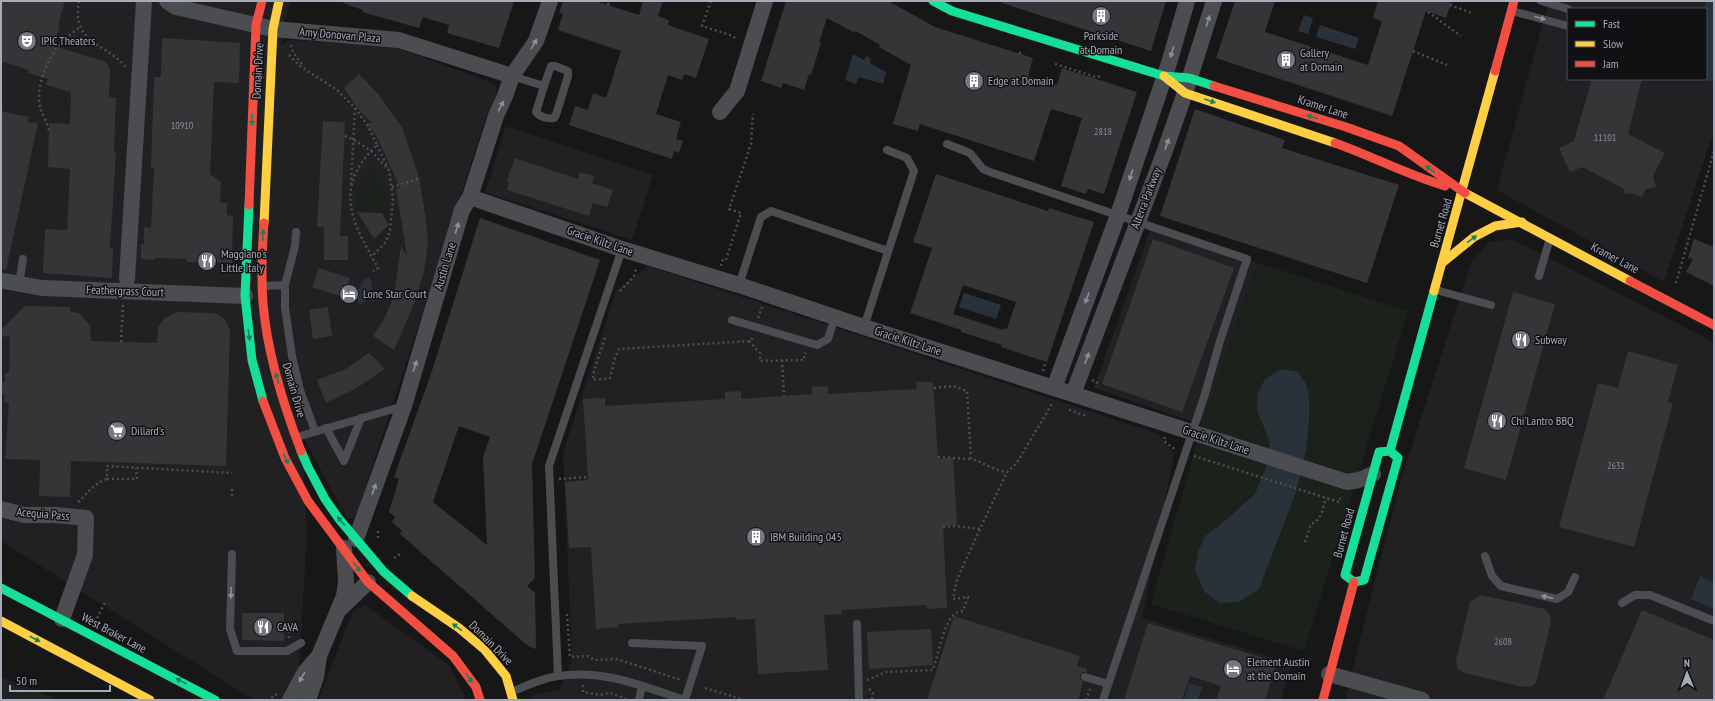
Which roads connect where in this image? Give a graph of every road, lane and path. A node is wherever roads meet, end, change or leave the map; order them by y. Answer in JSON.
{"nodes":[{"id":1,"x":79,"y":1,"type":"edge"},
{"id":2,"x":144,"y":1,"type":"edge"},
{"id":3,"x":167,"y":1,"type":"edge"},
{"id":4,"x":262,"y":1,"type":"edge"},
{"id":5,"x":279,"y":1,"type":"edge"},
{"id":6,"x":550,"y":1,"type":"edge"},
{"id":7,"x":609,"y":1,"type":"edge"},
{"id":8,"x":711,"y":1,"type":"edge"},
{"id":9,"x":765,"y":1,"type":"edge"},
{"id":10,"x":933,"y":1,"type":"edge"},
{"id":11,"x":1187,"y":1,"type":"edge"},
{"id":12,"x":1214,"y":1,"type":"edge"},
{"id":13,"x":1514,"y":1,"type":"edge"},
{"id":14,"x":1541,"y":1,"type":"edge"},
{"id":15,"x":608,"y":5,"type":"dead end"},
{"id":16,"x":1450,"y":5,"type":"dead end"},
{"id":17,"x":1567,"y":9,"type":"edge"},
{"id":18,"x":1512,"y":10,"type":"junction"},
{"id":19,"x":1428,"y":12,"type":"dead end"},
{"id":20,"x":1472,"y":13,"type":"dead end"},
{"id":21,"x":256,"y":25,"type":"junction"},
{"id":22,"x":1567,"y":26,"type":"edge"},
{"id":23,"x":80,"y":27,"type":"junction"},
{"id":24,"x":273,"y":29,"type":"junction"},
{"id":25,"x":1461,"y":36,"type":"dead end"},
{"id":26,"x":738,"y":40,"type":"dead end"},
{"id":27,"x":291,"y":42,"type":"dead end"},
{"id":28,"x":1413,"y":51,"type":"dead end"},
{"id":29,"x":288,"y":53,"type":"dead end"},
{"id":30,"x":1055,"y":64,"type":"dead end"},
{"id":31,"x":1447,"y":65,"type":"dead end"},
{"id":32,"x":305,"y":69,"type":"junction"},
{"id":33,"x":512,"y":76,"type":"junction"},
{"id":34,"x":1103,"y":76,"type":"dead end"},
{"id":35,"x":1164,"y":76,"type":"junction"},
{"id":36,"x":139,"y":82,"type":"junction"},
{"id":37,"x":544,"y":86,"type":"junction"},
{"id":38,"x":1187,"y":86,"type":"junction"},
{"id":39,"x":355,"y":108,"type":"junction"},
{"id":40,"x":720,"y":112,"type":"dead end"},
{"id":41,"x":753,"y":114,"type":"dead end"},
{"id":42,"x":50,"y":130,"type":"dead end"},
{"id":43,"x":345,"y":136,"type":"dead end"},
{"id":44,"x":353,"y":140,"type":"junction"},
{"id":45,"x":947,"y":144,"type":"dead end"},
{"id":46,"x":377,"y":145,"type":"junction"},
{"id":47,"x":887,"y":150,"type":"dead end"},
{"id":48,"x":371,"y":151,"type":"junction"},
{"id":49,"x":1714,"y":151,"type":"edge"},
{"id":50,"x":389,"y":170,"type":"junction"},
{"id":51,"x":421,"y":178,"type":"dead end"},
{"id":52,"x":392,"y":187,"type":"junction"},
{"id":53,"x":1462,"y":191,"type":"junction"},
{"id":54,"x":351,"y":193,"type":"junction"},
{"id":55,"x":470,"y":197,"type":"junction"},
{"id":56,"x":1118,"y":215,"type":"junction"},
{"id":57,"x":1137,"y":221,"type":"junction"},
{"id":58,"x":1522,"y":222,"type":"junction"},
{"id":59,"x":296,"y":232,"type":"dead end"},
{"id":60,"x":1551,"y":238,"type":"junction"},
{"id":61,"x":622,"y":249,"type":"junction"},
{"id":62,"x":888,"y":251,"type":"junction"},
{"id":63,"x":371,"y":256,"type":"junction"},
{"id":64,"x":23,"y":259,"type":"dead end"},
{"id":65,"x":726,"y":260,"type":"dead end"},
{"id":66,"x":1442,"y":263,"type":"junction"},
{"id":67,"x":636,"y":269,"type":"dead end"},
{"id":68,"x":374,"y":272,"type":"dead end"},
{"id":69,"x":1539,"y":276,"type":"dead end"},
{"id":70,"x":126,"y":279,"type":"dead end"},
{"id":71,"x":12,"y":283,"type":"joint"},
{"id":72,"x":1676,"y":283,"type":"dead end"},
{"id":73,"x":284,"y":285,"type":"junction"},
{"id":74,"x":739,"y":285,"type":"junction"},
{"id":75,"x":263,"y":286,"type":"junction"},
{"id":76,"x":1434,"y":289,"type":"junction"},
{"id":77,"x":619,"y":295,"type":"dead end"},
{"id":78,"x":246,"y":296,"type":"junction"},
{"id":79,"x":123,"y":302,"type":"dead end"},
{"id":80,"x":764,"y":303,"type":"dead end"},
{"id":81,"x":1491,"y":305,"type":"dead end"},
{"id":82,"x":835,"y":317,"type":"junction"},
{"id":83,"x":758,"y":318,"type":"dead end"},
{"id":84,"x":732,"y":320,"type":"dead end"},
{"id":85,"x":1714,"y":325,"type":"edge"},
{"id":86,"x":864,"y":327,"type":"junction"},
{"id":87,"x":753,"y":333,"type":"dead end"},
{"id":88,"x":605,"y":338,"type":"dead end"},
{"id":89,"x":748,"y":341,"type":"junction"},
{"id":90,"x":121,"y":342,"type":"dead end"},
{"id":91,"x":809,"y":354,"type":"dead end"},
{"id":92,"x":782,"y":360,"type":"junction"},
{"id":93,"x":934,"y":388,"type":"dead end"},
{"id":94,"x":1054,"y":388,"type":"junction"},
{"id":95,"x":1073,"y":394,"type":"junction"},
{"id":96,"x":784,"y":396,"type":"dead end"},
{"id":97,"x":1052,"y":404,"type":"dead end"},
{"id":98,"x":404,"y":406,"type":"junction"},
{"id":99,"x":1069,"y":410,"type":"dead end"},
{"id":100,"x":1087,"y":416,"type":"dead end"},
{"id":101,"x":361,"y":418,"type":"junction"},
{"id":102,"x":290,"y":420,"type":"junction"},
{"id":103,"x":326,"y":428,"type":"junction"},
{"id":104,"x":315,"y":431,"type":"junction"},
{"id":105,"x":1193,"y":432,"type":"junction"},
{"id":106,"x":1167,"y":433,"type":"dead end"},
{"id":107,"x":296,"y":437,"type":"junction"},
{"id":108,"x":1177,"y":450,"type":"dead end"},
{"id":109,"x":1390,"y":450,"type":"junction"},
{"id":110,"x":1193,"y":456,"type":"dead end"},
{"id":111,"x":938,"y":457,"type":"dead end"},
{"id":112,"x":971,"y":459,"type":"junction"},
{"id":113,"x":136,"y":468,"type":"junction"},
{"id":114,"x":1007,"y":472,"type":"junction"},
{"id":115,"x":232,"y":473,"type":"dead end"},
{"id":116,"x":1372,"y":474,"type":"junction"},
{"id":117,"x":588,"y":477,"type":"dead end"},
{"id":118,"x":107,"y":479,"type":"junction"},
{"id":119,"x":315,"y":482,"type":"junction"},
{"id":120,"x":1347,"y":482,"type":"junction"},
{"id":121,"x":560,"y":486,"type":"dead end"},
{"id":122,"x":232,"y":487,"type":"dead end"},
{"id":123,"x":300,"y":488,"type":"junction"},
{"id":124,"x":232,"y":496,"type":"dead end"},
{"id":125,"x":1326,"y":498,"type":"junction"},
{"id":126,"x":1340,"y":498,"type":"dead end"},
{"id":127,"x":74,"y":503,"type":"dead end"},
{"id":128,"x":1363,"y":508,"type":"junction"},
{"id":129,"x":1,"y":509,"type":"edge"},
{"id":130,"x":943,"y":527,"type":"dead end"},
{"id":131,"x":980,"y":529,"type":"junction"},
{"id":132,"x":1305,"y":542,"type":"dead end"},
{"id":133,"x":350,"y":544,"type":"junction"},
{"id":134,"x":402,"y":553,"type":"dead end"},
{"id":135,"x":232,"y":554,"type":"dead end"},
{"id":136,"x":1485,"y":556,"type":"dead end"},
{"id":137,"x":393,"y":560,"type":"dead end"},
{"id":138,"x":382,"y":570,"type":"junction"},
{"id":139,"x":1575,"y":578,"type":"dead end"},
{"id":140,"x":368,"y":582,"type":"junction"},
{"id":141,"x":1354,"y":582,"type":"junction"},
{"id":142,"x":1,"y":588,"type":"edge"},
{"id":143,"x":106,"y":601,"type":"dead end"},
{"id":144,"x":1622,"y":603,"type":"dead end"},
{"id":145,"x":338,"y":610,"type":"junction"},
{"id":146,"x":567,"y":610,"type":"dead end"},
{"id":147,"x":98,"y":615,"type":"dead end"},
{"id":148,"x":62,"y":619,"type":"junction"},
{"id":149,"x":1714,"y":620,"type":"edge"},
{"id":150,"x":1,"y":621,"type":"edge"},
{"id":151,"x":292,"y":624,"type":"dead end"},
{"id":152,"x":856,"y":624,"type":"dead end"},
{"id":153,"x":301,"y":643,"type":"dead end"},
{"id":154,"x":632,"y":643,"type":"dead end"},
{"id":155,"x":289,"y":646,"type":"dead end"},
{"id":156,"x":319,"y":656,"type":"junction"},
{"id":157,"x":582,"y":657,"type":"junction"},
{"id":158,"x":582,"y":662,"type":"dead end"},
{"id":159,"x":1330,"y":674,"type":"junction"},
{"id":160,"x":558,"y":676,"type":"junction"},
{"id":161,"x":1085,"y":677,"type":"dead end"},
{"id":162,"x":682,"y":681,"type":"dead end"},
{"id":163,"x":1108,"y":684,"type":"junction"},
{"id":164,"x":583,"y":685,"type":"dead end"},
{"id":165,"x":642,"y":686,"type":"junction"},
{"id":166,"x":705,"y":688,"type":"dead end"},
{"id":167,"x":509,"y":696,"type":"edge"},
{"id":168,"x":150,"y":700,"type":"edge"},
{"id":169,"x":215,"y":700,"type":"edge"},
{"id":170,"x":290,"y":700,"type":"edge"},
{"id":171,"x":308,"y":700,"type":"edge"},
{"id":172,"x":480,"y":700,"type":"edge"},
{"id":173,"x":630,"y":700,"type":"edge"},
{"id":174,"x":639,"y":700,"type":"edge"},
{"id":175,"x":685,"y":700,"type":"edge"},
{"id":176,"x":744,"y":700,"type":"edge"},
{"id":177,"x":859,"y":700,"type":"edge"},
{"id":178,"x":872,"y":700,"type":"edge"},
{"id":179,"x":1103,"y":700,"type":"edge"},
{"id":180,"x":1323,"y":700,"type":"edge"},
{"id":181,"x":1422,"y":700,"type":"edge"}],
"edges":[{"from":1,"to":23,"type":"path"},
{"from":2,"to":36,"type":"street"},
{"from":3,"to":21,"type":"street","name":"Amy Donovan Plaza"},
{"from":4,"to":21,"type":"street","name":"Domain Drive"},
{"from":5,"to":24,"type":"street","name":"Domain Drive"},
{"from":33,"to":6,"type":"street","name":"Austin Lane","one_way":true},
{"from":7,"to":15,"type":"path"},
{"from":8,"to":26,"type":"path"},
{"from":9,"to":40,"type":"street"},
{"from":10,"to":35,"type":"street","name":"Kramer Lane"},
{"from":11,"to":35,"type":"street","name":"Alterra Parkway","one_way":true},
{"from":38,"to":12,"type":"street","name":"Alterra Parkway","one_way":true},
{"from":13,"to":18,"type":"street","name":"Burnet Road"},
{"from":14,"to":17,"type":"lane"},
{"from":16,"to":20,"type":"path"},
{"from":18,"to":22,"type":"lane","one_way":true},
{"from":18,"to":53,"type":"street","name":"Burnet Road"},
{"from":19,"to":25,"type":"path"},
{"from":21,"to":24,"type":"street","name":"Amy Donovan Plaza"},
{"from":21,"to":78,"type":"street","name":"Domain Drive","one_way":true},
{"from":23,"to":36,"type":"path"},
{"from":23,"to":42,"type":"path"},
{"from":24,"to":33,"type":"street","name":"Amy Donovan Plaza"},
{"from":75,"to":24,"type":"street","name":"Domain Drive","one_way":true},
{"from":27,"to":32,"type":"path"},
{"from":28,"to":31,"type":"path"},
{"from":29,"to":32,"type":"path"},
{"from":30,"to":34,"type":"path"},
{"from":32,"to":39,"type":"path"},
{"from":33,"to":37,"type":"lane"},
{"from":55,"to":33,"type":"street","name":"Austin Lane","one_way":true},
{"from":35,"to":38,"type":"street","name":"Kramer Lane"},
{"from":35,"to":38,"type":"street","name":"Kramer Lane"},
{"from":35,"to":56,"type":"street","name":"Alterra Parkway","one_way":true},
{"from":36,"to":70,"type":"street"},
{"from":37,"to":37,"type":"lane"},
{"from":38,"to":53,"type":"street","name":"Kramer Lane","one_way":true},
{"from":53,"to":38,"type":"street","name":"Kramer Lane","one_way":true},
{"from":57,"to":38,"type":"street","name":"Alterra Parkway","one_way":true},
{"from":39,"to":44,"type":"path"},
{"from":39,"to":46,"type":"path"},
{"from":41,"to":65,"type":"path"},
{"from":43,"to":44,"type":"path"},
{"from":44,"to":48,"type":"path"},
{"from":44,"to":54,"type":"path"},
{"from":45,"to":56,"type":"lane"},
{"from":46,"to":48,"type":"path"},
{"from":46,"to":50,"type":"path"},
{"from":47,"to":62,"type":"lane"},
{"from":48,"to":50,"type":"path"},
{"from":48,"to":54,"type":"path"},
{"from":49,"to":72,"type":"path"},
{"from":50,"to":52,"type":"path"},
{"from":51,"to":52,"type":"path"},
{"from":52,"to":63,"type":"path"},
{"from":53,"to":58,"type":"street","name":"Kramer Lane"},
{"from":53,"to":66,"type":"street","name":"Burnet Road"},
{"from":54,"to":63,"type":"path"},
{"from":55,"to":61,"type":"street","name":"Gracie Kiltz Lane"},
{"from":98,"to":55,"type":"street","name":"Austin Lane","one_way":true},
{"from":56,"to":57,"type":"lane"},
{"from":56,"to":94,"type":"street","name":"Alterra Parkway","one_way":true},
{"from":95,"to":57,"type":"street","name":"Alterra Parkway","one_way":true},
{"from":57,"to":105,"type":"lane"},
{"from":58,"to":60,"type":"street","name":"Kramer Lane"},
{"from":66,"to":58,"type":"street","one_way":true},
{"from":59,"to":73,"type":"lane"},
{"from":60,"to":69,"type":"lane"},
{"from":60,"to":85,"type":"street","name":"Kramer Lane"},
{"from":61,"to":74,"type":"street","name":"Gracie Kiltz Lane"},
{"from":61,"to":160,"type":"lane"},
{"from":62,"to":74,"type":"lane"},
{"from":62,"to":86,"type":"lane"},
{"from":63,"to":68,"type":"path"},
{"from":64,"to":71,"type":"lane"},
{"from":66,"to":76,"type":"street","name":"Burnet Road"},
{"from":67,"to":77,"type":"path"},
{"from":71,"to":78,"type":"street","name":"Feathergrass Court"},
{"from":73,"to":75,"type":"lane"},
{"from":73,"to":104,"type":"lane"},
{"from":74,"to":82,"type":"street","name":"Gracie Kiltz Lane"},
{"from":102,"to":75,"type":"street","name":"Domain Drive","one_way":true},
{"from":76,"to":81,"type":"lane"},
{"from":76,"to":109,"type":"street","name":"Burnet Road"},
{"from":78,"to":102,"type":"street"},
{"from":78,"to":123,"type":"street","name":"Domain Drive","one_way":true},
{"from":79,"to":90,"type":"path"},
{"from":80,"to":83,"type":"path"},
{"from":82,"to":84,"type":"lane"},
{"from":82,"to":86,"type":"street","name":"Gracie Kiltz Lane"},
{"from":86,"to":94,"type":"street","name":"Gracie Kiltz Lane"},
{"from":87,"to":89,"type":"path"},
{"from":88,"to":89,"type":"path"},
{"from":89,"to":92,"type":"path"},
{"from":91,"to":92,"type":"path"},
{"from":92,"to":96,"type":"path"},
{"from":93,"to":112,"type":"path"},
{"from":94,"to":95,"type":"street","name":"Gracie Kiltz Lane"},
{"from":95,"to":105,"type":"street","name":"Gracie Kiltz Lane"},
{"from":97,"to":114,"type":"path"},
{"from":98,"to":101,"type":"lane"},
{"from":133,"to":98,"type":"street","name":"Austin Lane","one_way":true},
{"from":99,"to":100,"type":"path"},
{"from":101,"to":103,"type":"lane"},
{"from":101,"to":103,"type":"lane"},
{"from":102,"to":107,"type":"street","name":"Domain Drive"},
{"from":103,"to":104,"type":"lane"},
{"from":104,"to":107,"type":"lane"},
{"from":105,"to":120,"type":"street","name":"Gracie Kiltz Lane"},
{"from":105,"to":163,"type":"lane"},
{"from":106,"to":108,"type":"path"},
{"from":107,"to":119,"type":"street","name":"Domain Drive"},
{"from":109,"to":116,"type":"street","name":"Burnet Road"},
{"from":109,"to":141,"type":"street"},
{"from":110,"to":125,"type":"path"},
{"from":111,"to":112,"type":"path"},
{"from":112,"to":114,"type":"path"},
{"from":113,"to":115,"type":"path"},
{"from":113,"to":118,"type":"path"},
{"from":113,"to":118,"type":"path"},
{"from":114,"to":131,"type":"path"},
{"from":116,"to":120,"type":"street"},
{"from":116,"to":128,"type":"street","name":"Burnet Road"},
{"from":117,"to":121,"type":"path"},
{"from":118,"to":127,"type":"path"},
{"from":119,"to":123,"type":"street"},
{"from":133,"to":119,"type":"street","name":"Domain Drive","one_way":true},
{"from":120,"to":128,"type":"street"},
{"from":122,"to":124,"type":"path"},
{"from":123,"to":133,"type":"street","name":"Domain Drive"},
{"from":125,"to":126,"type":"path"},
{"from":125,"to":132,"type":"path"},
{"from":128,"to":141,"type":"street","name":"Burnet Road"},
{"from":129,"to":148,"type":"street","name":"Acequia Pass"},
{"from":130,"to":131,"type":"path"},
{"from":131,"to":178,"type":"path"},
{"from":133,"to":138,"type":"street","name":"Domain Drive"},
{"from":133,"to":140,"type":"street","name":"Domain Drive","one_way":true},
{"from":133,"to":145,"type":"street"},
{"from":134,"to":137,"type":"path"},
{"from":135,"to":153,"type":"lane","one_way":true},
{"from":139,"to":136,"type":"lane","one_way":true},
{"from":138,"to":140,"type":"street"},
{"from":167,"to":138,"type":"street","name":"Domain Drive","one_way":true},
{"from":140,"to":145,"type":"street"},
{"from":140,"to":172,"type":"street","name":"Domain Drive","one_way":true},
{"from":141,"to":159,"type":"street"},
{"from":142,"to":148,"type":"street","name":"West Braker Lane"},
{"from":143,"to":147,"type":"path"},
{"from":144,"to":149,"type":"lane"},
{"from":145,"to":156,"type":"street"},
{"from":146,"to":157,"type":"path"},
{"from":169,"to":148,"type":"street","name":"West Braker Lane","one_way":true},
{"from":150,"to":168,"type":"street","one_way":true},
{"from":151,"to":155,"type":"path"},
{"from":152,"to":177,"type":"lane"},
{"from":154,"to":175,"type":"lane"},
{"from":156,"to":170,"type":"street","one_way":true},
{"from":156,"to":171,"type":"street"},
{"from":157,"to":158,"type":"path"},
{"from":157,"to":162,"type":"path"},
{"from":159,"to":180,"type":"street"},
{"from":159,"to":181,"type":"street"},
{"from":160,"to":165,"type":"lane"},
{"from":160,"to":167,"type":"lane"},
{"from":161,"to":163,"type":"lane"},
{"from":163,"to":179,"type":"lane"},
{"from":164,"to":173,"type":"path"},
{"from":165,"to":174,"type":"lane"},
{"from":165,"to":175,"type":"lane"},
{"from":166,"to":176,"type":"path"}]}
